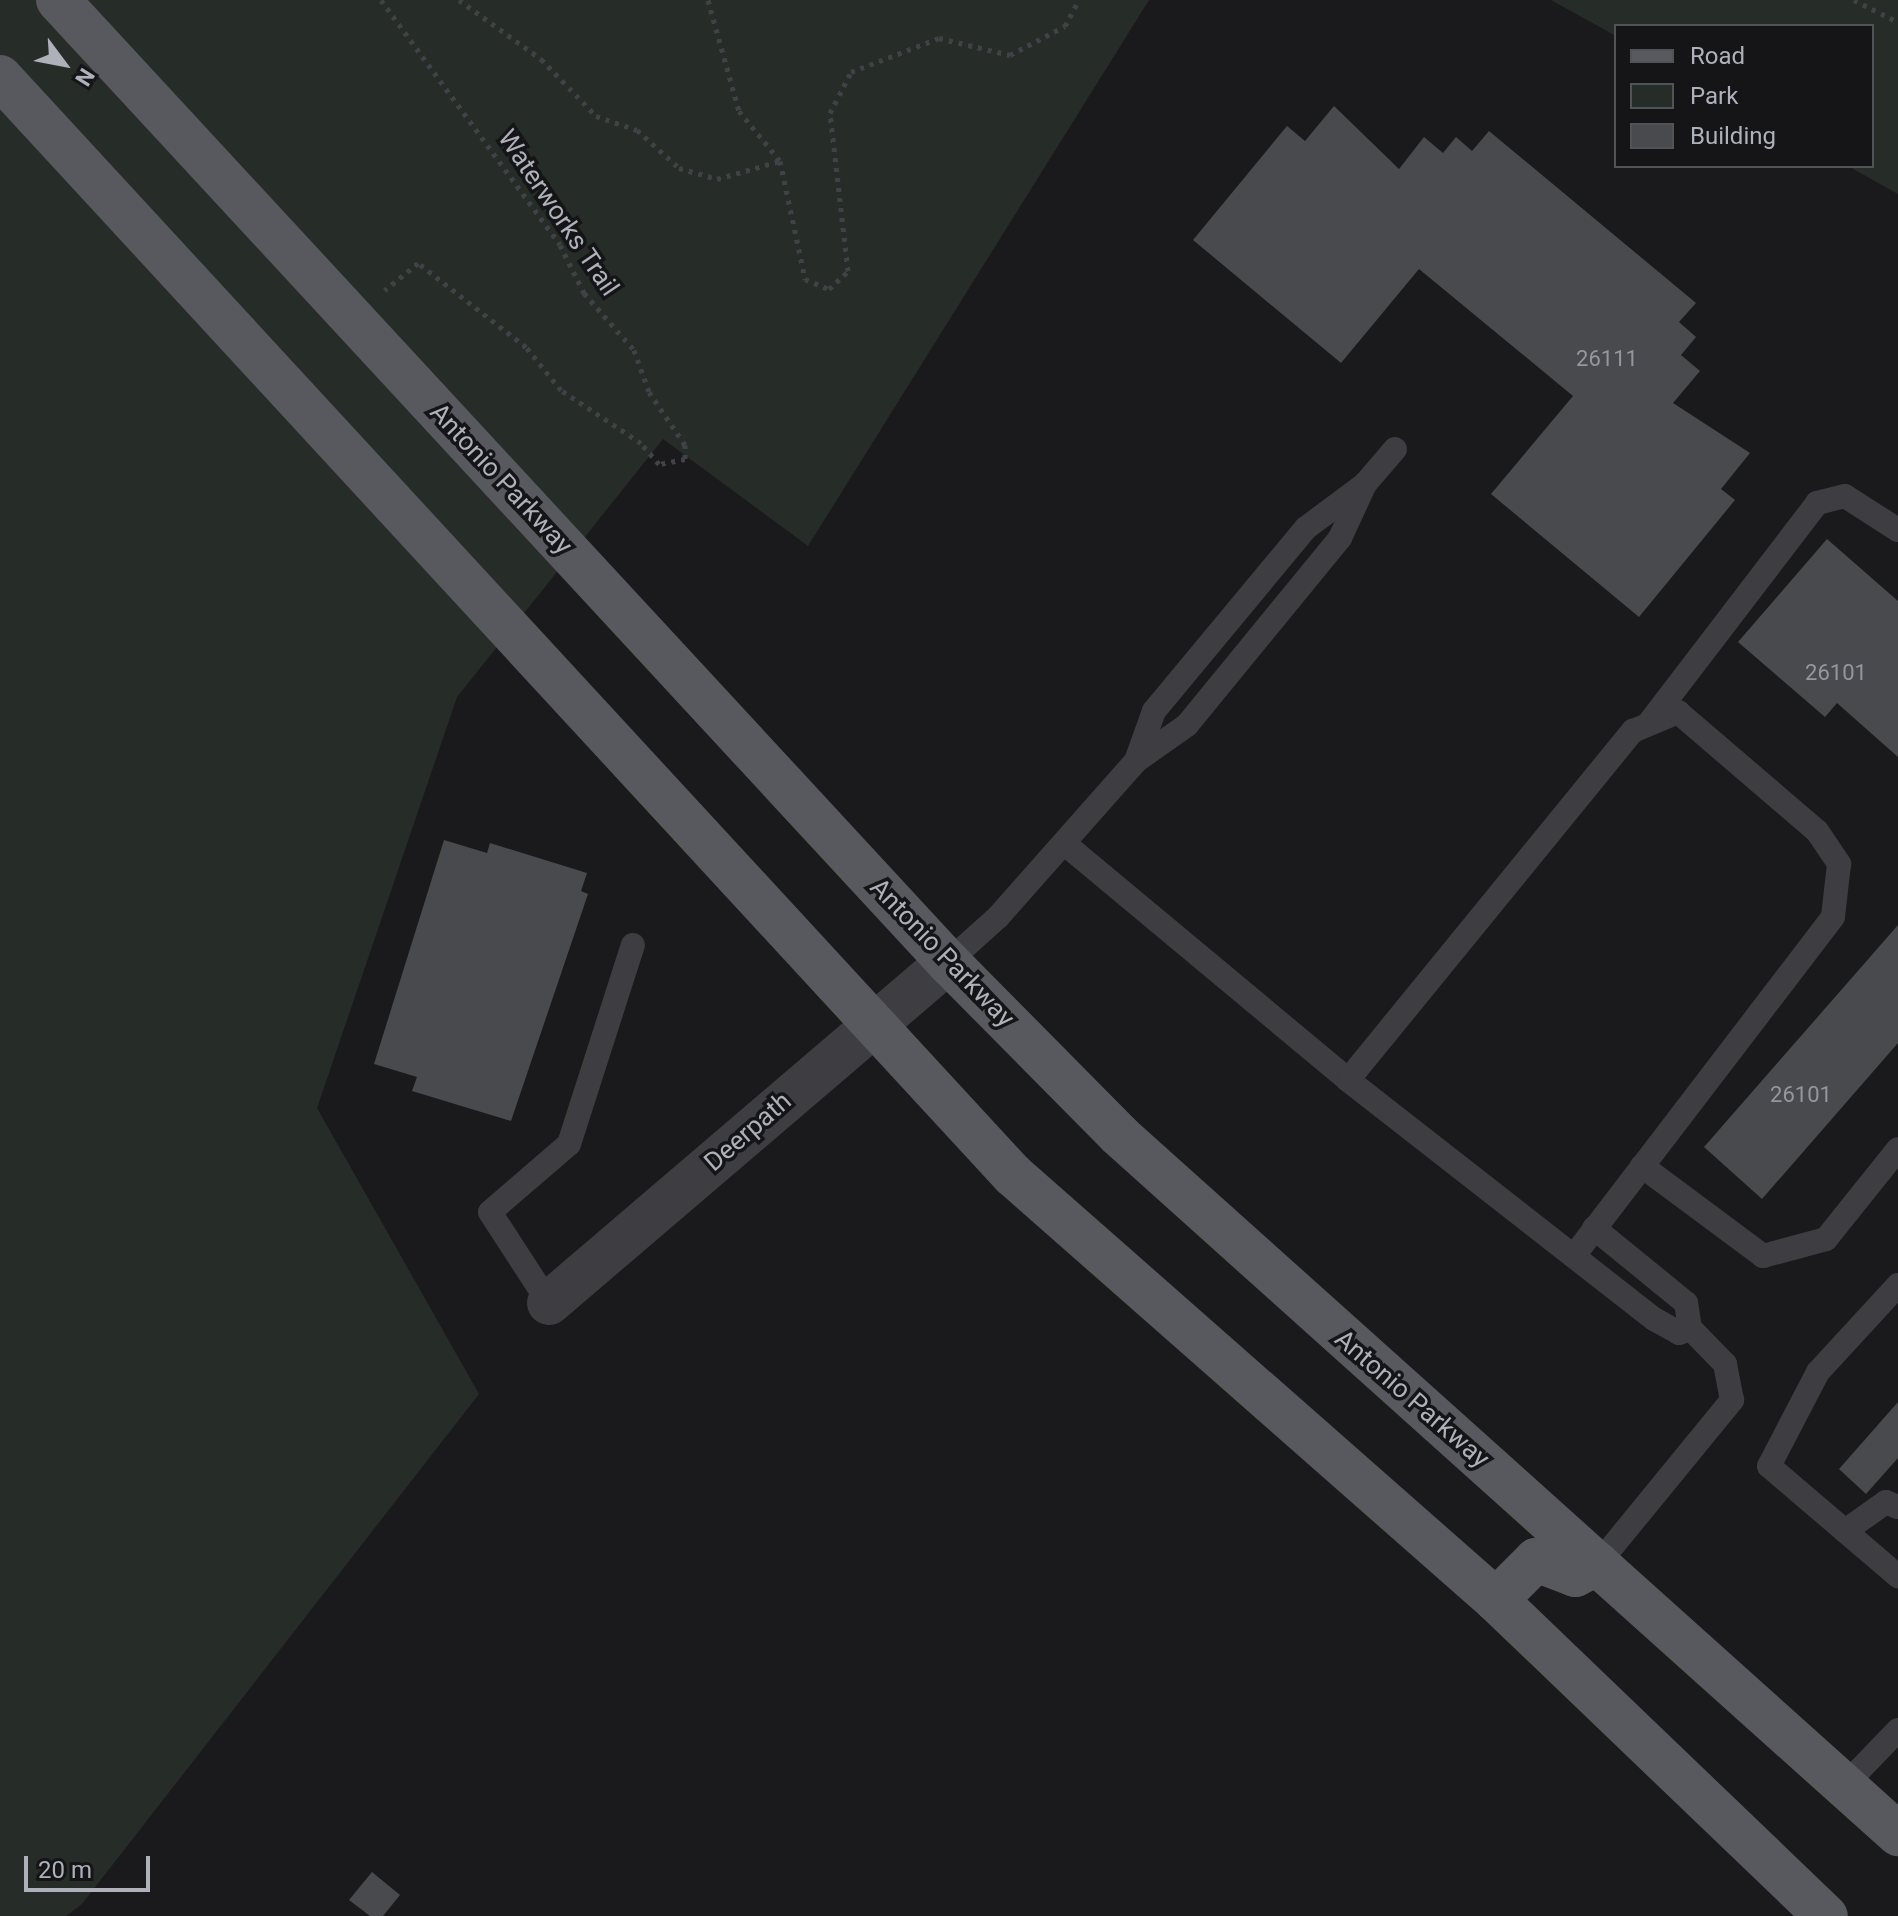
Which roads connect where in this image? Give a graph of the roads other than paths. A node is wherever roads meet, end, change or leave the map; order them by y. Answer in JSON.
{"nodes":[{"id":1,"x":58,"y":0,"type":"edge"},
{"id":2,"x":0,"y":77,"type":"edge"},
{"id":3,"x":1395,"y":449,"type":"dead end"},
{"id":4,"x":1365,"y":484,"type":"junction"},
{"id":5,"x":1898,"y":530,"type":"edge"},
{"id":6,"x":1648,"y":725,"type":"junction"},
{"id":7,"x":1136,"y":761,"type":"junction"},
{"id":8,"x":1065,"y":844,"type":"junction"},
{"id":9,"x":633,"y":945,"type":"dead end"},
{"id":10,"x":948,"y":962,"type":"junction"},
{"id":11,"x":871,"y":1022,"type":"junction"},
{"id":12,"x":1348,"y":1080,"type":"junction"},
{"id":13,"x":1898,"y":1149,"type":"edge"},
{"id":14,"x":1642,"y":1166,"type":"junction"},
{"id":15,"x":1594,"y":1228,"type":"junction"},
{"id":16,"x":1574,"y":1256,"type":"junction"},
{"id":17,"x":1898,"y":1285,"type":"edge"},
{"id":18,"x":549,"y":1303,"type":"joint"},
{"id":19,"x":1690,"y":1328,"type":"junction"},
{"id":20,"x":1898,"y":1507,"type":"edge"},
{"id":21,"x":1845,"y":1531,"type":"junction"},
{"id":22,"x":1598,"y":1564,"type":"junction"},
{"id":23,"x":1898,"y":1576,"type":"edge"},
{"id":24,"x":1496,"y":1600,"type":"junction"},
{"id":25,"x":1898,"y":1730,"type":"edge"},
{"id":26,"x":1844,"y":1786,"type":"junction"},
{"id":27,"x":1898,"y":1834,"type":"edge"},
{"id":28,"x":1826,"y":1916,"type":"edge"}],
"edges":[{"from":1,"to":10,"type":"main road","name":"Antonio Parkway"},
{"from":2,"to":11,"type":"main road"},
{"from":3,"to":4,"type":"lane"},
{"from":4,"to":7,"type":"lane"},
{"from":4,"to":7,"type":"lane"},
{"from":5,"to":6,"type":"lane"},
{"from":6,"to":12,"type":"lane"},
{"from":6,"to":14,"type":"lane"},
{"from":7,"to":8,"type":"lane"},
{"from":8,"to":10,"type":"lane"},
{"from":8,"to":12,"type":"lane"},
{"from":9,"to":18,"type":"lane"},
{"from":10,"to":11,"type":"street","name":"Deerpath"},
{"from":10,"to":22,"type":"main road","name":"Antonio Parkway"},
{"from":11,"to":18,"type":"street","name":"Deerpath"},
{"from":11,"to":24,"type":"main road"},
{"from":12,"to":16,"type":"lane"},
{"from":13,"to":14,"type":"lane"},
{"from":14,"to":15,"type":"lane"},
{"from":15,"to":16,"type":"lane"},
{"from":15,"to":19,"type":"lane"},
{"from":16,"to":19,"type":"lane"},
{"from":17,"to":21,"type":"lane"},
{"from":19,"to":22,"type":"lane"},
{"from":20,"to":21,"type":"lane"},
{"from":21,"to":23,"type":"lane"},
{"from":22,"to":24,"type":"main road"},
{"from":22,"to":26,"type":"main road","name":"Antonio Parkway"},
{"from":24,"to":28,"type":"main road"},
{"from":25,"to":26,"type":"lane"},
{"from":26,"to":27,"type":"main road","name":"Antonio Parkway"}]}
